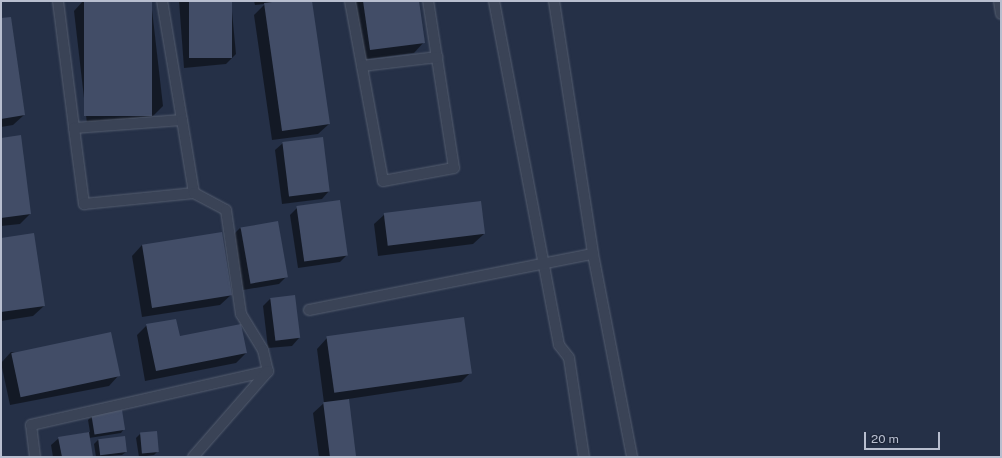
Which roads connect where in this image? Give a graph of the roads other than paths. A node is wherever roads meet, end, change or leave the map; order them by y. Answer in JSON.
{"nodes":[{"id":1,"x":58,"y":1,"type":"edge"},
{"id":2,"x":162,"y":1,"type":"edge"},
{"id":3,"x":350,"y":1,"type":"edge"},
{"id":4,"x":428,"y":1,"type":"edge"},
{"id":5,"x":494,"y":1,"type":"edge"},
{"id":6,"x":554,"y":1,"type":"edge"},
{"id":7,"x":999,"y":1,"type":"edge"},
{"id":8,"x":1001,"y":14,"type":"edge"},
{"id":9,"x":437,"y":57,"type":"junction"},
{"id":10,"x":362,"y":66,"type":"junction"},
{"id":11,"x":182,"y":120,"type":"junction"},
{"id":12,"x":74,"y":128,"type":"junction"},
{"id":13,"x":194,"y":193,"type":"junction"},
{"id":14,"x":593,"y":254,"type":"junction"},
{"id":15,"x":543,"y":264,"type":"junction"},
{"id":16,"x":309,"y":310,"type":"dead end"},
{"id":17,"x":268,"y":371,"type":"junction"},
{"id":18,"x":36,"y":457,"type":"edge"},
{"id":19,"x":194,"y":457,"type":"edge"},
{"id":20,"x":584,"y":457,"type":"edge"},
{"id":21,"x":632,"y":457,"type":"edge"}],
"edges":[{"from":1,"to":12,"type":"lane"},
{"from":2,"to":11,"type":"lane"},
{"from":3,"to":10,"type":"lane"},
{"from":4,"to":9,"type":"lane"},
{"from":5,"to":15,"type":"lane"},
{"from":6,"to":14,"type":"lane"},
{"from":7,"to":8,"type":"lane"},
{"from":9,"to":10,"type":"lane"},
{"from":9,"to":10,"type":"lane"},
{"from":11,"to":12,"type":"lane"},
{"from":11,"to":13,"type":"lane"},
{"from":12,"to":13,"type":"lane"},
{"from":13,"to":17,"type":"lane"},
{"from":14,"to":15,"type":"lane"},
{"from":14,"to":21,"type":"lane"},
{"from":15,"to":16,"type":"lane"},
{"from":15,"to":20,"type":"lane"},
{"from":17,"to":18,"type":"lane"},
{"from":17,"to":19,"type":"lane"}]}
